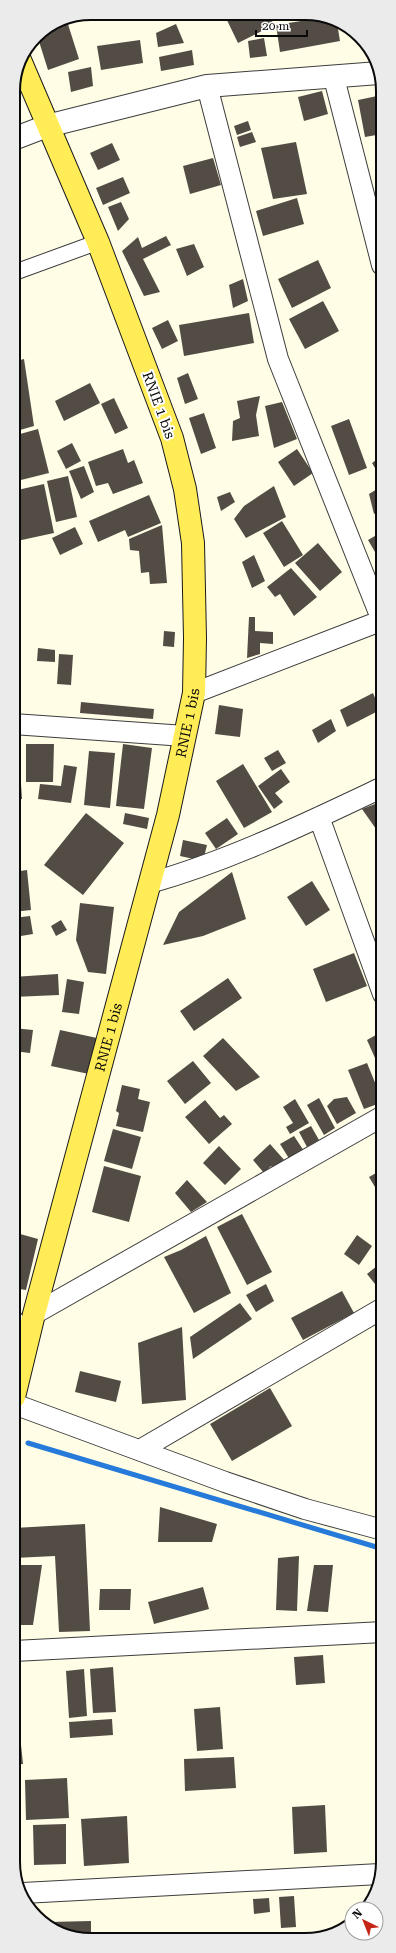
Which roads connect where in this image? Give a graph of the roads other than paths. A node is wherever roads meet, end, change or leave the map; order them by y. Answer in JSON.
{"nodes":[{"id":1,"x":23,"y":69,"type":"edge"},
{"id":2,"x":374,"y":74,"type":"edge"},
{"id":3,"x":334,"y":78,"type":"junction"},
{"id":4,"x":207,"y":86,"type":"junction"},
{"id":5,"x":47,"y":126,"type":"junction"},
{"id":6,"x":20,"y":136,"type":"edge"},
{"id":7,"x":98,"y":242,"type":"junction"},
{"id":8,"x":376,"y":242,"type":"edge"},
{"id":9,"x":20,"y":270,"type":"edge"},
{"id":10,"x":376,"y":606,"type":"edge"},
{"id":11,"x":376,"y":623,"type":"edge"},
{"id":12,"x":194,"y":693,"type":"junction"},
{"id":13,"x":20,"y":724,"type":"edge"},
{"id":14,"x":185,"y":736,"type":"junction"},
{"id":15,"x":376,"y":790,"type":"edge"},
{"id":16,"x":319,"y":817,"type":"junction"},
{"id":17,"x":150,"y":882,"type":"junction"},
{"id":18,"x":376,"y":975,"type":"edge"},
{"id":19,"x":376,"y":1120,"type":"edge"},
{"id":20,"x":376,"y":1312,"type":"edge"},
{"id":21,"x":24,"y":1317,"type":"edge"},
{"id":22,"x":20,"y":1372,"type":"edge"},
{"id":23,"x":20,"y":1406,"type":"edge"},
{"id":24,"x":140,"y":1450,"type":"junction"},
{"id":25,"x":376,"y":1528,"type":"edge"},
{"id":26,"x":376,"y":1632,"type":"edge"},
{"id":27,"x":20,"y":1651,"type":"edge"},
{"id":28,"x":375,"y":1874,"type":"edge"},
{"id":29,"x":27,"y":1893,"type":"edge"}],
"edges":[{"from":1,"to":5,"type":"main road","name":"RNIE 1 bis"},
{"from":2,"to":3,"type":"street"},
{"from":3,"to":4,"type":"street"},
{"from":3,"to":8,"type":"street"},
{"from":4,"to":5,"type":"street"},
{"from":4,"to":10,"type":"street"},
{"from":5,"to":6,"type":"street"},
{"from":5,"to":7,"type":"main road","name":"RNIE 1 bis"},
{"from":7,"to":9,"type":"street"},
{"from":7,"to":12,"type":"main road","name":"RNIE 1 bis"},
{"from":11,"to":12,"type":"street"},
{"from":12,"to":14,"type":"main road","name":"RNIE 1 bis"},
{"from":13,"to":14,"type":"street"},
{"from":14,"to":17,"type":"main road","name":"RNIE 1 bis"},
{"from":15,"to":16,"type":"street"},
{"from":16,"to":17,"type":"street"},
{"from":16,"to":18,"type":"street"},
{"from":17,"to":21,"type":"main road","name":"RNIE 1 bis"},
{"from":19,"to":21,"type":"street"},
{"from":20,"to":24,"type":"street"},
{"from":21,"to":22,"type":"main road","name":"RNIE 1 bis"},
{"from":23,"to":24,"type":"street"},
{"from":24,"to":25,"type":"street"},
{"from":26,"to":27,"type":"street"},
{"from":28,"to":29,"type":"street"}]}
